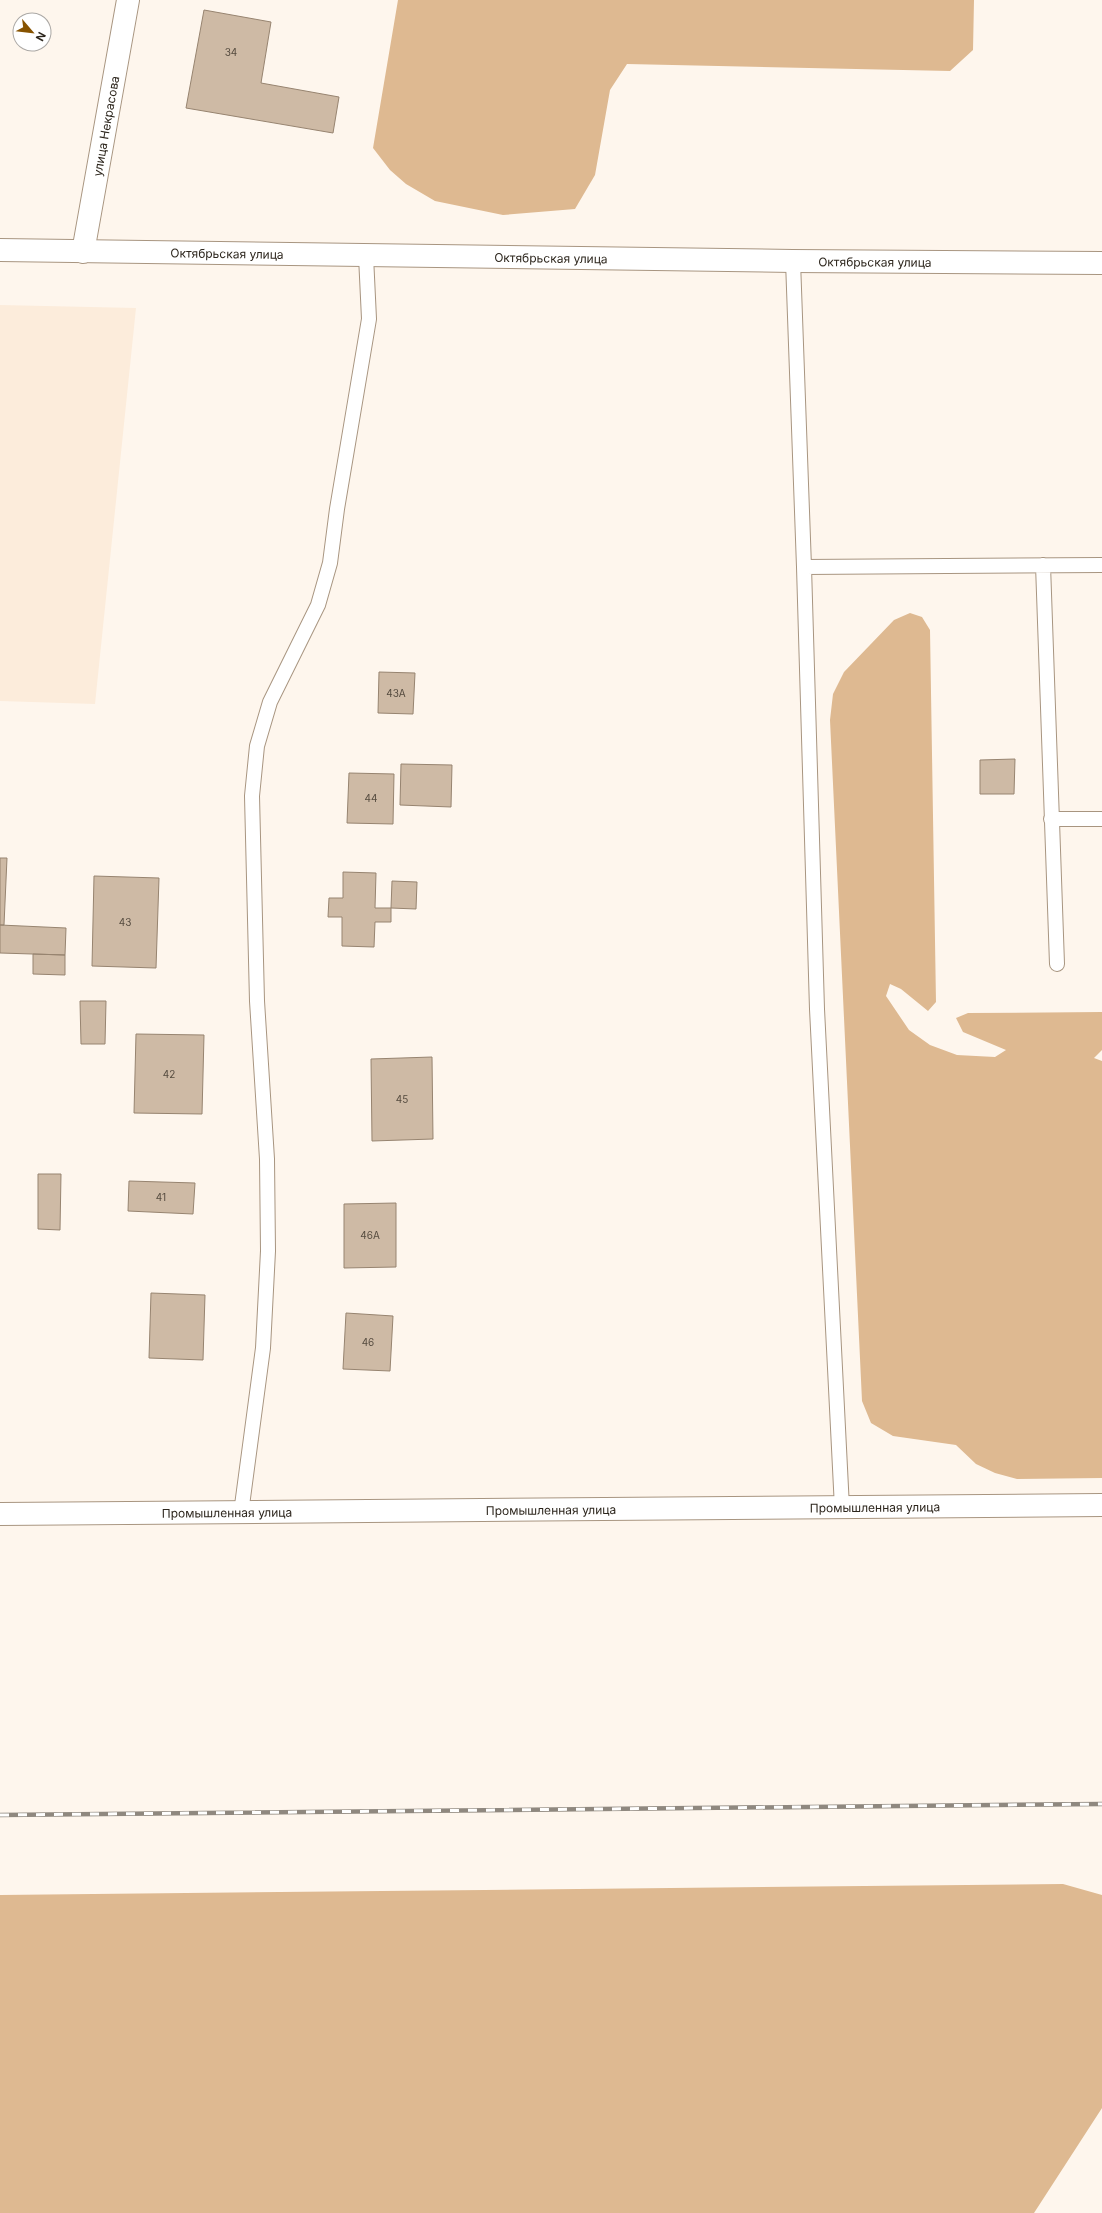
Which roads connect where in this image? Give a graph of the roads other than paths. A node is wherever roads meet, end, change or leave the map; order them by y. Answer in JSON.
{"nodes":[{"id":1,"x":128,"y":0,"type":"edge"},
{"id":2,"x":0,"y":250,"type":"edge"},
{"id":3,"x":83,"y":252,"type":"junction"},
{"id":4,"x":366,"y":256,"type":"junction"},
{"id":5,"x":793,"y":261,"type":"junction"},
{"id":6,"x":1102,"y":263,"type":"edge"},
{"id":7,"x":1043,"y":565,"type":"junction"},
{"id":8,"x":1102,"y":565,"type":"edge"},
{"id":9,"x":804,"y":567,"type":"junction"},
{"id":10,"x":1051,"y":819,"type":"junction"},
{"id":11,"x":1102,"y":819,"type":"edge"},
{"id":12,"x":1057,"y":964,"type":"dead end"},
{"id":13,"x":1102,"y":1504,"type":"edge"},
{"id":14,"x":842,"y":1508,"type":"junction"},
{"id":15,"x":241,"y":1513,"type":"junction"},
{"id":16,"x":0,"y":1514,"type":"edge"}],
"edges":[{"from":1,"to":3,"type":"street","name":"улица Некрасова"},
{"from":2,"to":3,"type":"street","name":"Октябрьская улица"},
{"from":3,"to":4,"type":"street","name":"Октябрьская улица"},
{"from":4,"to":5,"type":"street","name":"Октябрьская улица"},
{"from":4,"to":15,"type":"lane"},
{"from":5,"to":6,"type":"street","name":"Октябрьская улица"},
{"from":5,"to":9,"type":"lane"},
{"from":7,"to":8,"type":"lane"},
{"from":7,"to":9,"type":"lane"},
{"from":7,"to":10,"type":"lane"},
{"from":9,"to":14,"type":"lane"},
{"from":10,"to":11,"type":"lane"},
{"from":10,"to":12,"type":"lane"},
{"from":13,"to":14,"type":"street","name":"Промышленная улица"},
{"from":14,"to":15,"type":"street","name":"Промышленная улица"},
{"from":15,"to":16,"type":"street","name":"Промышленная улица"}]}
